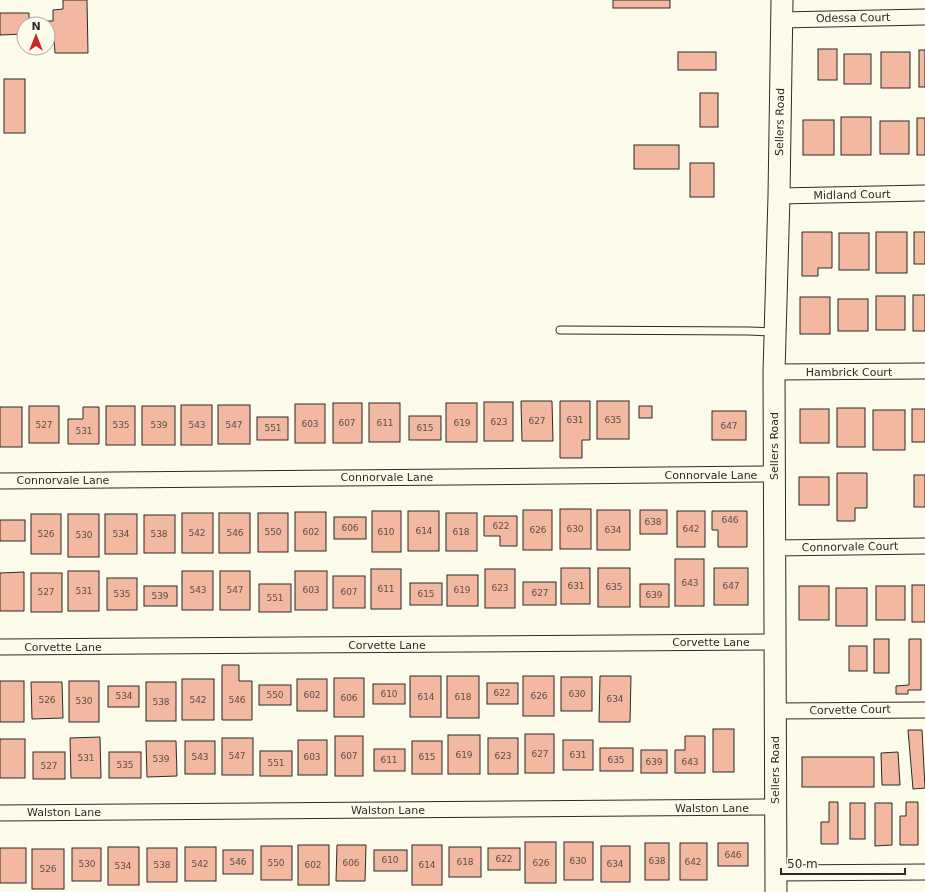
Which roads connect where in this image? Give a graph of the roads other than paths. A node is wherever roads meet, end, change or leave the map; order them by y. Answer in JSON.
{"nodes":[{"id":1,"x":782,"y":10,"type":"edge"},
{"id":2,"x":925,"y":17,"type":"edge"},
{"id":3,"x":925,"y":193,"type":"edge"},
{"id":4,"x":779,"y":196,"type":"junction"},
{"id":5,"x":560,"y":330,"type":"dead end"},
{"id":6,"x":775,"y":332,"type":"junction"},
{"id":7,"x":925,"y":371,"type":"edge"},
{"id":8,"x":774,"y":372,"type":"junction"},
{"id":9,"x":773,"y":474,"type":"junction"},
{"id":10,"x":0,"y":480,"type":"edge"},
{"id":11,"x":925,"y":546,"type":"edge"},
{"id":12,"x":774,"y":548,"type":"junction"},
{"id":13,"x":775,"y":642,"type":"junction"},
{"id":14,"x":0,"y":648,"type":"edge"},
{"id":15,"x":925,"y":710,"type":"edge"},
{"id":16,"x":775,"y":711,"type":"junction"},
{"id":17,"x":776,"y":807,"type":"junction"},
{"id":18,"x":0,"y":813,"type":"edge"},
{"id":19,"x":925,"y":872,"type":"edge"},
{"id":20,"x":776,"y":883,"type":"edge"}],
"edges":[{"from":1,"to":2,"type":"street","name":"Odessa Court"},
{"from":1,"to":4,"type":"street","name":"Sellers Road"},
{"from":3,"to":4,"type":"street","name":"Midland Court"},
{"from":4,"to":6,"type":"street","name":"Sellers Road"},
{"from":5,"to":6,"type":"lane"},
{"from":6,"to":8,"type":"street","name":"Sellers Road"},
{"from":7,"to":8,"type":"street","name":"Hambrick Court"},
{"from":8,"to":9,"type":"street","name":"Sellers Road"},
{"from":9,"to":10,"type":"street","name":"Connorvale Lane"},
{"from":9,"to":12,"type":"street","name":"Sellers Road"},
{"from":11,"to":12,"type":"street","name":"Connorvale Court"},
{"from":12,"to":13,"type":"street","name":"Sellers Road"},
{"from":13,"to":14,"type":"street","name":"Corvette Lane"},
{"from":13,"to":16,"type":"street","name":"Sellers Road"},
{"from":15,"to":16,"type":"street","name":"Corvette Court"},
{"from":16,"to":17,"type":"street","name":"Sellers Road"},
{"from":17,"to":18,"type":"street","name":"Walston Lane"},
{"from":17,"to":20,"type":"street","name":"Sellers Road"},
{"from":19,"to":20,"type":"street"}]}
